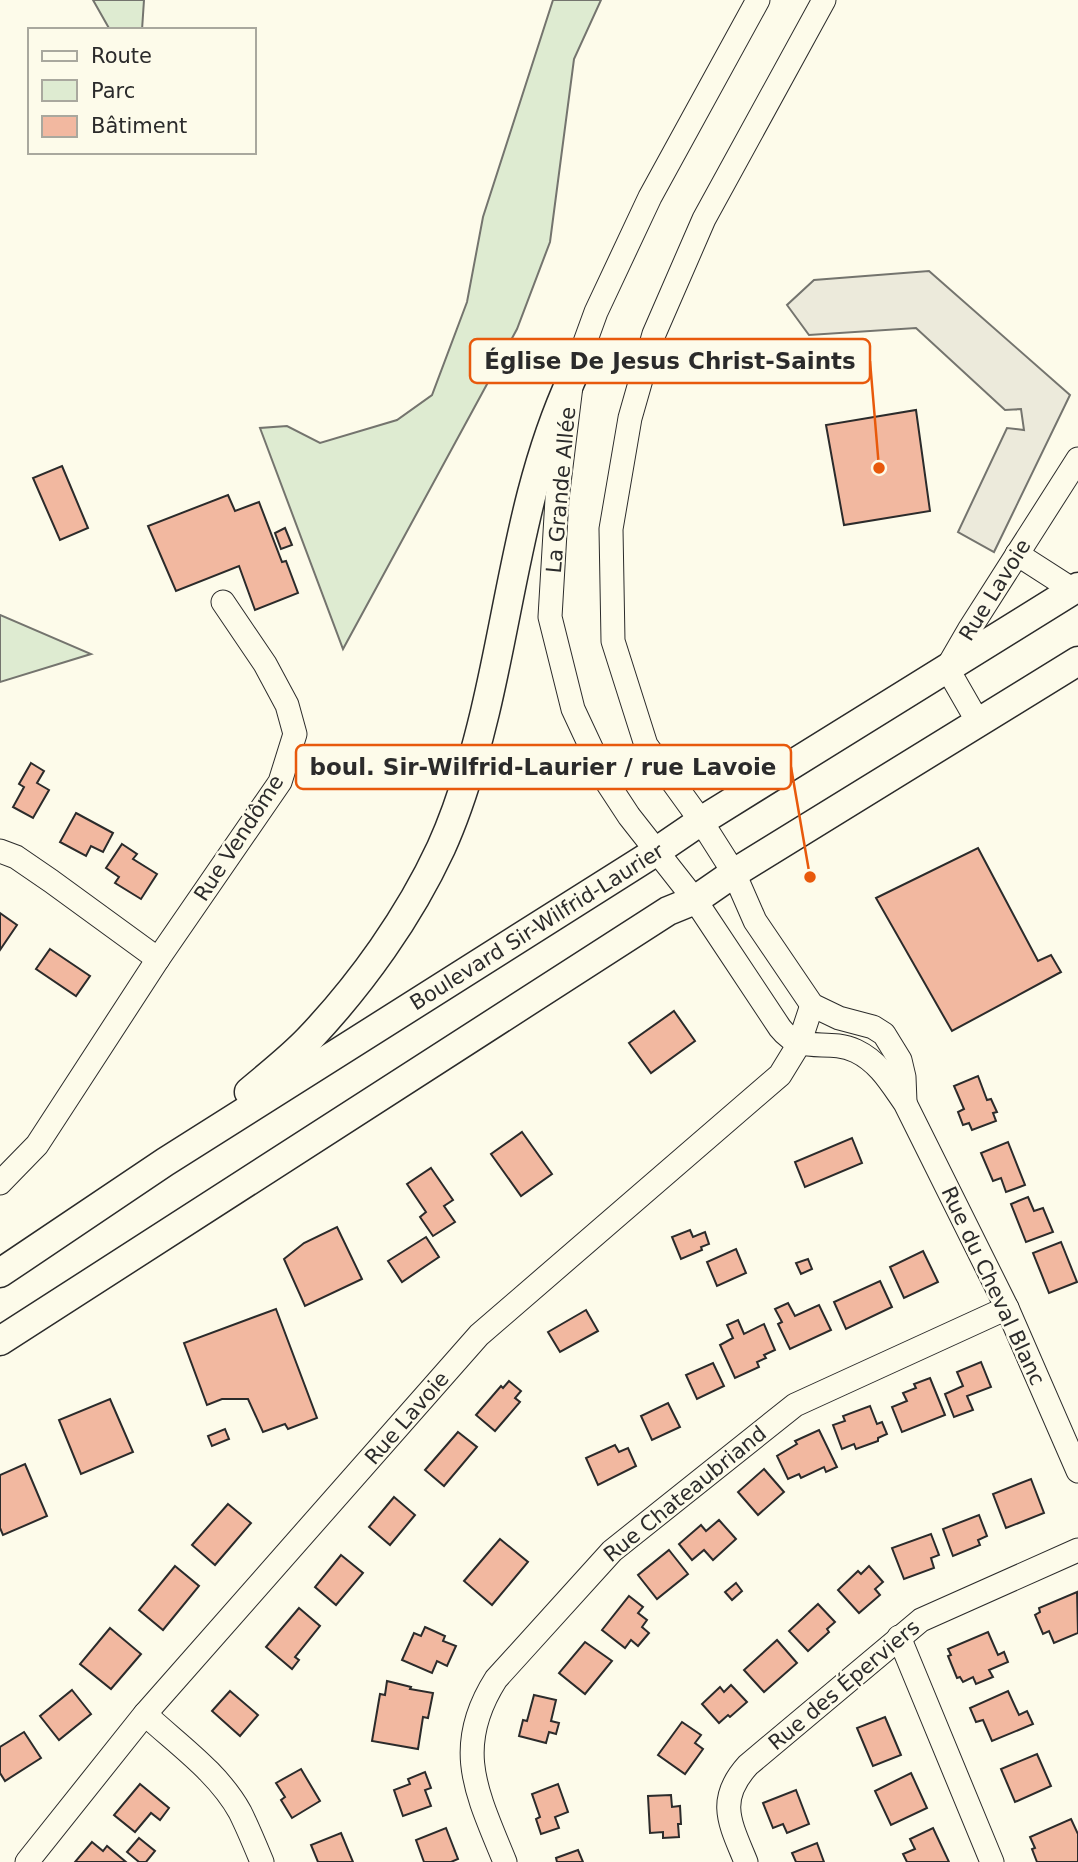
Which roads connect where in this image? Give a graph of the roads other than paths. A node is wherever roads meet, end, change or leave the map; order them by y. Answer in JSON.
{"nodes":[{"id":1,"x":758,"y":0,"type":"edge"},
{"id":2,"x":824,"y":0,"type":"edge"},
{"id":3,"x":572,"y":378,"type":"junction"},
{"id":4,"x":1078,"y":459,"type":"edge"},
{"id":5,"x":1017,"y":554,"type":"junction"},
{"id":6,"x":1076,"y":589,"type":"edge"},
{"id":7,"x":223,"y":602,"type":"dead end"},
{"id":8,"x":1078,"y":661,"type":"edge"},
{"id":9,"x":947,"y":668,"type":"junction"},
{"id":10,"x":978,"y":722,"type":"junction"},
{"id":11,"x":701,"y":821,"type":"junction"},
{"id":12,"x":0,"y":851,"type":"edge"},
{"id":13,"x":657,"y":851,"type":"junction"},
{"id":14,"x":734,"y":873,"type":"junction"},
{"id":15,"x":695,"y":900,"type":"junction"},
{"id":16,"x":158,"y":959,"type":"junction"},
{"id":17,"x":811,"y":1005,"type":"junction"},
{"id":18,"x":799,"y":1044,"type":"junction"},
{"id":19,"x":905,"y":1103,"type":"junction"},
{"id":20,"x":165,"y":1162,"type":"junction"},
{"id":21,"x":0,"y":1183,"type":"edge"},
{"id":22,"x":0,"y":1273,"type":"edge"},
{"id":23,"x":1007,"y":1308,"type":"junction"},
{"id":24,"x":0,"y":1341,"type":"edge"},
{"id":25,"x":1078,"y":1471,"type":"edge"},
{"id":26,"x":1078,"y":1550,"type":"edge"},
{"id":27,"x":899,"y":1637,"type":"junction"},
{"id":28,"x":145,"y":1714,"type":"junction"},
{"id":29,"x":27,"y":1862,"type":"edge"},
{"id":30,"x":262,"y":1862,"type":"edge"},
{"id":31,"x":505,"y":1862,"type":"edge"},
{"id":32,"x":746,"y":1862,"type":"edge"},
{"id":33,"x":992,"y":1862,"type":"edge"}],
"edges":[{"from":1,"to":3,"type":"street","name":"La Grande Allée"},
{"from":2,"to":11,"type":"street"},
{"from":3,"to":13,"type":"street","name":"La Grande Allée"},
{"from":3,"to":20,"type":"main road"},
{"from":4,"to":5,"type":"street","name":"Rue Lavoie"},
{"from":5,"to":6,"type":"street"},
{"from":5,"to":9,"type":"street","name":"Rue Lavoie"},
{"from":6,"to":9,"type":"main road","name":"Boulevard Sir-Wilfrid-Laurier"},
{"from":7,"to":16,"type":"street","name":"Rue Vendôme"},
{"from":8,"to":10,"type":"main road"},
{"from":9,"to":10,"type":"street"},
{"from":9,"to":11,"type":"main road","name":"Boulevard Sir-Wilfrid-Laurier"},
{"from":10,"to":14,"type":"main road"},
{"from":11,"to":13,"type":"main road","name":"Boulevard Sir-Wilfrid-Laurier"},
{"from":11,"to":14,"type":"street"},
{"from":12,"to":16,"type":"street"},
{"from":13,"to":15,"type":"street","name":"La Grande Allée"},
{"from":13,"to":20,"type":"main road","name":"Boulevard Sir-Wilfrid-Laurier"},
{"from":14,"to":15,"type":"main road"},
{"from":14,"to":17,"type":"street"},
{"from":15,"to":18,"type":"street"},
{"from":15,"to":24,"type":"main road"},
{"from":16,"to":21,"type":"street","name":"Rue Vendôme"},
{"from":17,"to":18,"type":"street","name":"Rue Lavoie"},
{"from":17,"to":19,"type":"street","name":"Rue du Cheval Blanc"},
{"from":18,"to":19,"type":"street","name":"Rue du Cheval Blanc"},
{"from":18,"to":28,"type":"street","name":"Rue Lavoie"},
{"from":19,"to":23,"type":"street","name":"Rue du Cheval Blanc"},
{"from":20,"to":22,"type":"main road","name":"Boulevard Sir-Wilfrid-Laurier"},
{"from":23,"to":25,"type":"street","name":"Rue du Cheval Blanc"},
{"from":23,"to":31,"type":"street","name":"Rue Chateaubriand"},
{"from":26,"to":27,"type":"street","name":"Rue des Éperviers"},
{"from":27,"to":32,"type":"street","name":"Rue des Éperviers"},
{"from":27,"to":33,"type":"street"},
{"from":28,"to":29,"type":"street","name":"Rue Lavoie"},
{"from":28,"to":30,"type":"street"}]}
